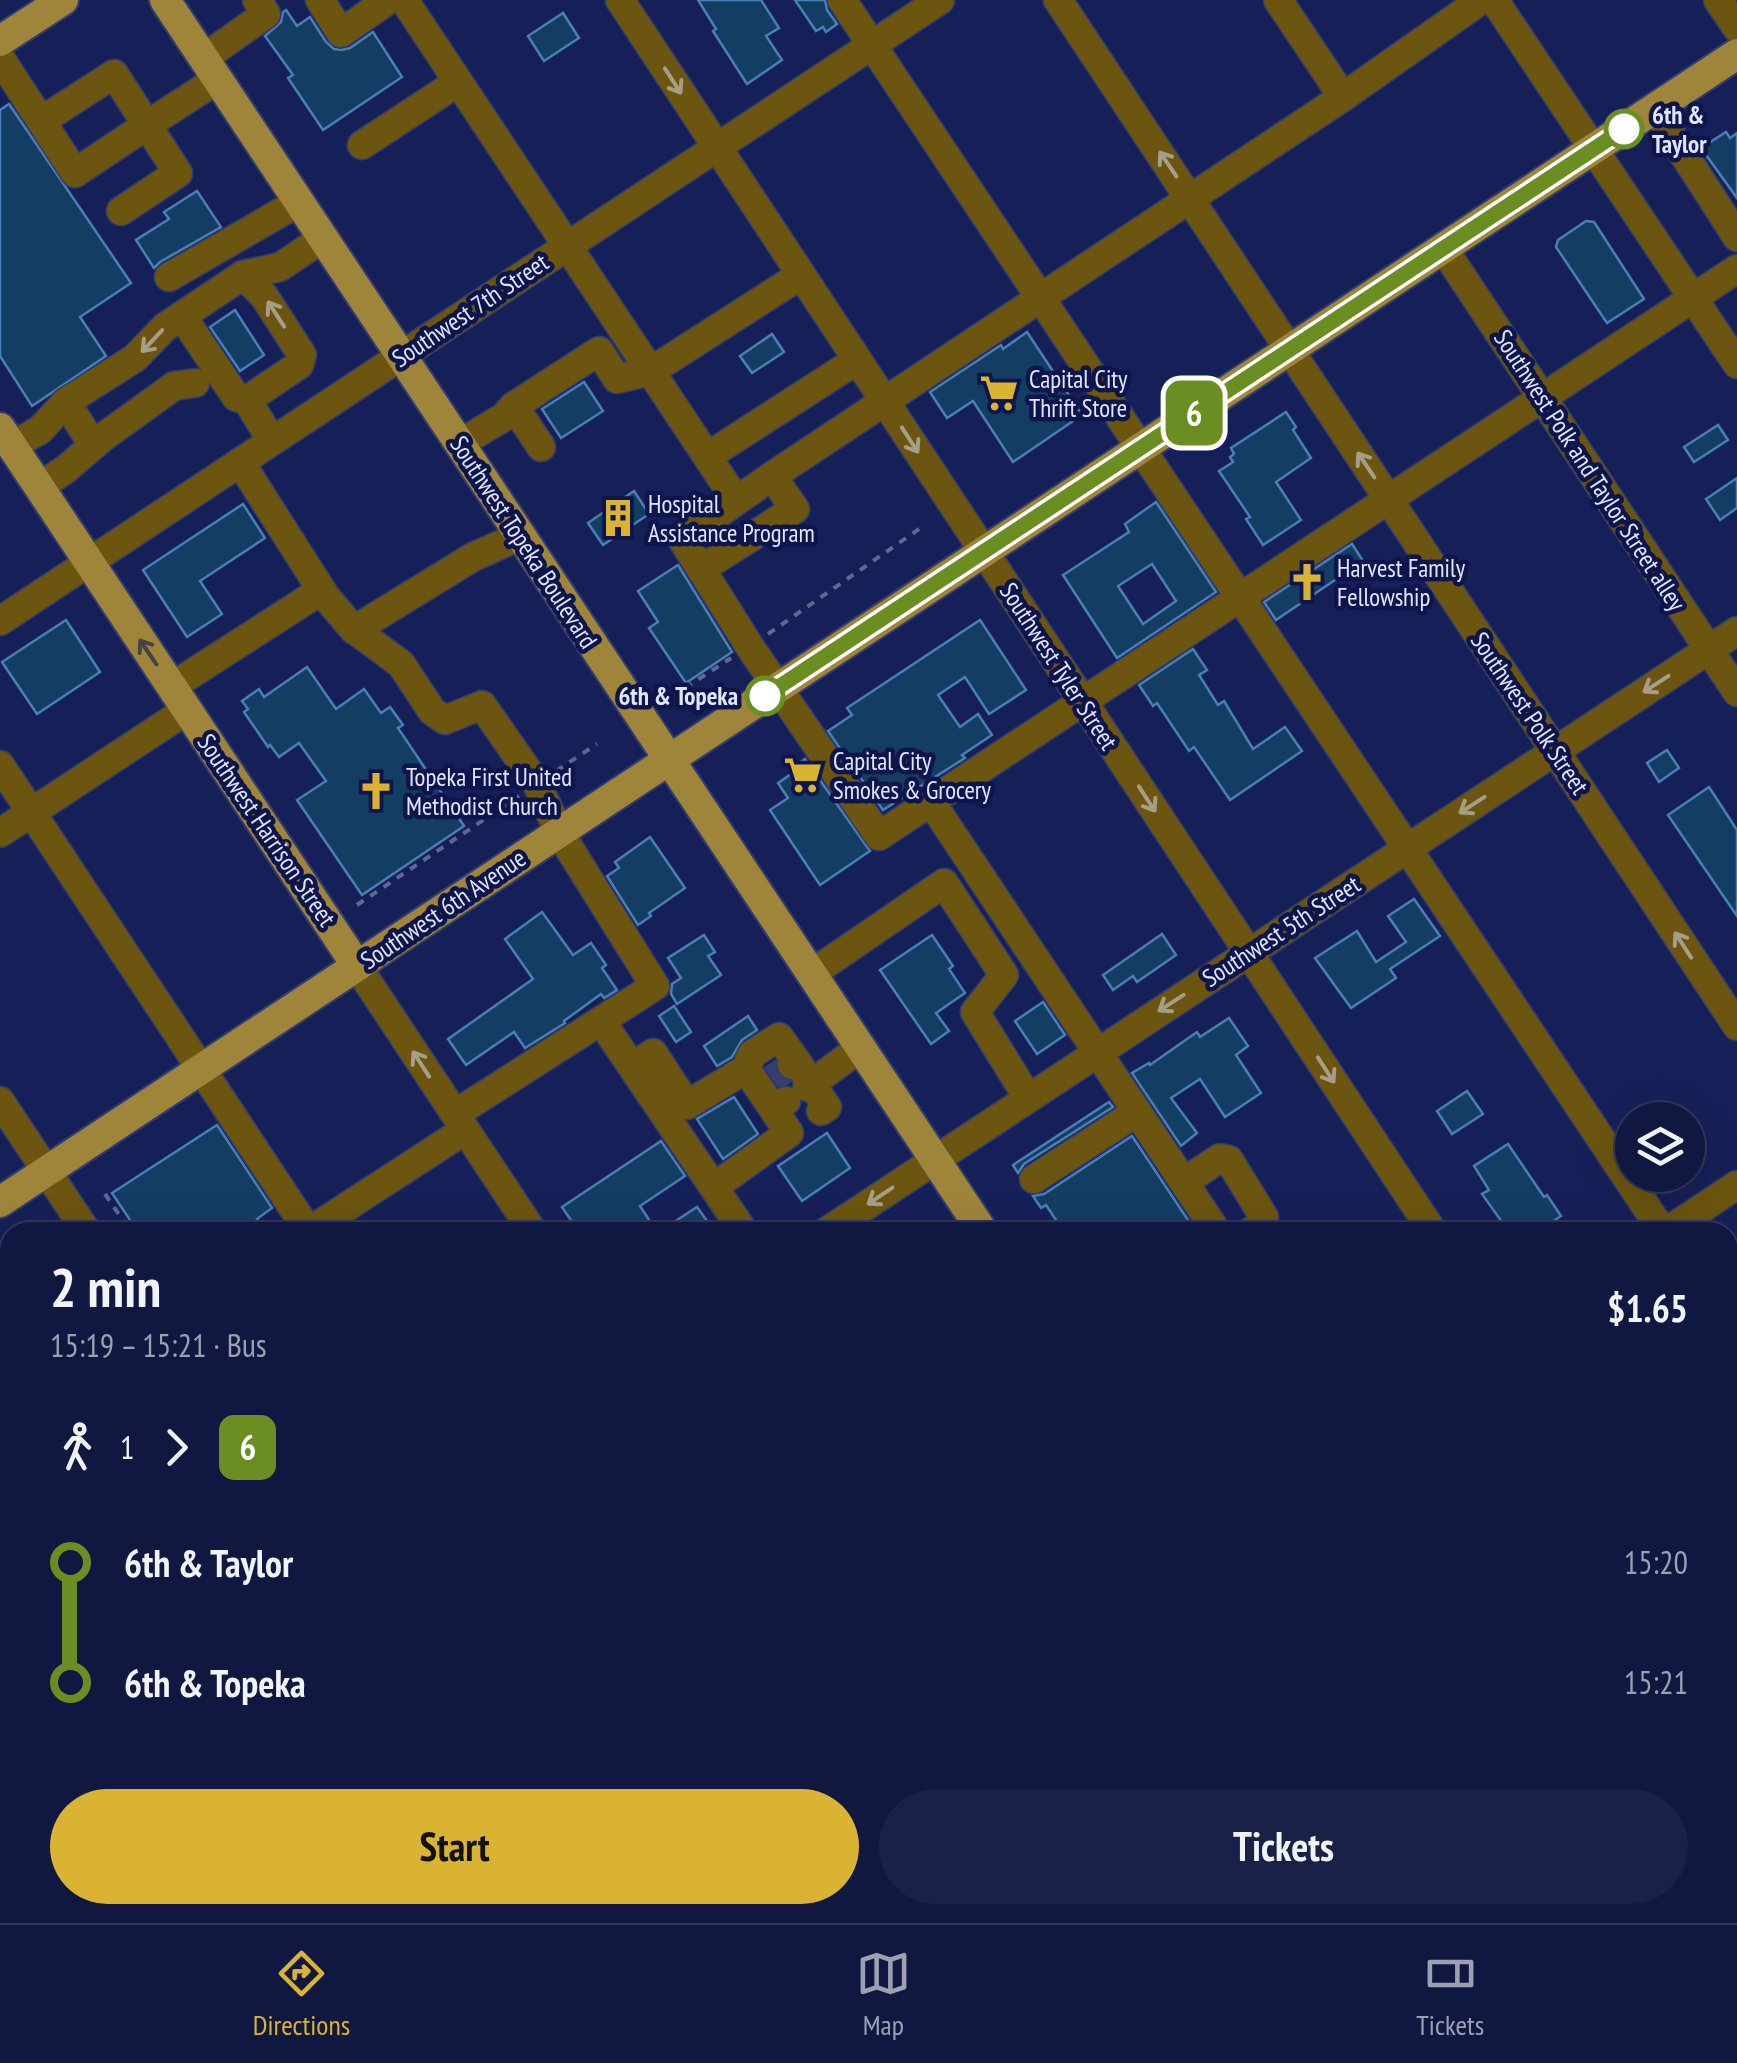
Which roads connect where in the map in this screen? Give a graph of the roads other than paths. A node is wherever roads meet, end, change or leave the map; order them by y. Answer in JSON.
{"nodes":[{"id":1,"x":63,"y":0,"type":"edge"},
{"id":2,"x":166,"y":0,"type":"edge"},
{"id":3,"x":257,"y":0,"type":"edge"},
{"id":4,"x":320,"y":0,"type":"edge"},
{"id":5,"x":388,"y":0,"type":"edge"},
{"id":6,"x":404,"y":0,"type":"edge"},
{"id":7,"x":620,"y":0,"type":"edge"},
{"id":8,"x":842,"y":0,"type":"edge"},
{"id":9,"x":940,"y":0,"type":"edge"},
{"id":10,"x":1058,"y":0,"type":"edge"},
{"id":11,"x":1278,"y":0,"type":"edge"},
{"id":12,"x":1481,"y":0,"type":"edge"},
{"id":13,"x":1494,"y":0,"type":"edge"},
{"id":14,"x":1718,"y":0,"type":"edge"},
{"id":15,"x":28,"y":9,"type":"edge"},
{"id":16,"x":1737,"y":28,"type":"edge"},
{"id":17,"x":0,"y":41,"type":"edge"},
{"id":18,"x":872,"y":45,"type":"junction"},
{"id":19,"x":1737,"y":54,"type":"edge"},
{"id":20,"x":0,"y":58,"type":"edge"},
{"id":21,"x":211,"y":69,"type":"junction"},
{"id":22,"x":458,"y":82,"type":"junction"},
{"id":23,"x":1342,"y":97,"type":"junction"},
{"id":24,"x":1654,"y":108,"type":"junction"},
{"id":25,"x":41,"y":121,"type":"junction"},
{"id":26,"x":147,"y":125,"type":"junction"},
{"id":27,"x":362,"y":145,"type":"dead end"},
{"id":28,"x":717,"y":148,"type":"junction"},
{"id":29,"x":1593,"y":149,"type":"junction"},
{"id":30,"x":1190,"y":198,"type":"junction"},
{"id":31,"x":299,"y":202,"type":"junction"},
{"id":32,"x":121,"y":210,"type":"dead end"},
{"id":33,"x":323,"y":238,"type":"junction"},
{"id":34,"x":1737,"y":238,"type":"edge"},
{"id":35,"x":566,"y":246,"type":"junction"},
{"id":36,"x":1443,"y":248,"type":"junction"},
{"id":37,"x":1737,"y":269,"type":"edge"},
{"id":38,"x":801,"y":274,"type":"junction"},
{"id":39,"x":243,"y":275,"type":"junction"},
{"id":40,"x":169,"y":278,"type":"dead end"},
{"id":41,"x":1040,"y":297,"type":"junction"},
{"id":42,"x":1692,"y":298,"type":"junction"},
{"id":43,"x":182,"y":316,"type":"junction"},
{"id":44,"x":1289,"y":350,"type":"junction"},
{"id":45,"x":401,"y":356,"type":"junction"},
{"id":46,"x":857,"y":360,"type":"junction"},
{"id":47,"x":1737,"y":364,"type":"edge"},
{"id":48,"x":650,"y":370,"type":"junction"},
{"id":49,"x":209,"y":381,"type":"junction"},
{"id":50,"x":1543,"y":398,"type":"junction"},
{"id":51,"x":247,"y":400,"type":"junction"},
{"id":52,"x":66,"y":402,"type":"junction"},
{"id":53,"x":885,"y":402,"type":"junction"},
{"id":54,"x":514,"y":406,"type":"junction"},
{"id":55,"x":6,"y":437,"type":"edge"},
{"id":56,"x":272,"y":441,"type":"junction"},
{"id":57,"x":459,"y":444,"type":"junction"},
{"id":58,"x":93,"y":445,"type":"junction"},
{"id":59,"x":541,"y":446,"type":"dead end"},
{"id":60,"x":1140,"y":448,"type":"junction"},
{"id":61,"x":708,"y":456,"type":"junction"},
{"id":62,"x":240,"y":462,"type":"junction"},
{"id":63,"x":772,"y":476,"type":"junction"},
{"id":64,"x":39,"y":488,"type":"junction"},
{"id":65,"x":736,"y":500,"type":"junction"},
{"id":66,"x":1389,"y":500,"type":"junction"},
{"id":67,"x":520,"y":536,"type":"junction"},
{"id":68,"x":984,"y":552,"type":"junction"},
{"id":69,"x":89,"y":562,"type":"junction"},
{"id":70,"x":701,"y":569,"type":"junction"},
{"id":71,"x":326,"y":597,"type":"junction"},
{"id":72,"x":1240,"y":598,"type":"junction"},
{"id":73,"x":0,"y":621,"type":"edge"},
{"id":74,"x":354,"y":630,"type":"junction"},
{"id":75,"x":1737,"y":631,"type":"edge"},
{"id":76,"x":1709,"y":650,"type":"junction"},
{"id":77,"x":778,"y":688,"type":"junction"},
{"id":78,"x":1737,"y":692,"type":"edge"},
{"id":79,"x":179,"y":698,"type":"junction"},
{"id":80,"x":1083,"y":702,"type":"junction"},
{"id":81,"x":1556,"y":750,"type":"junction"},
{"id":82,"x":669,"y":760,"type":"junction"},
{"id":83,"x":0,"y":765,"type":"edge"},
{"id":84,"x":931,"y":802,"type":"junction"},
{"id":85,"x":31,"y":812,"type":"junction"},
{"id":86,"x":559,"y":832,"type":"junction"},
{"id":87,"x":0,"y":833,"type":"edge"},
{"id":88,"x":1407,"y":848,"type":"junction"},
{"id":89,"x":1248,"y":953,"type":"junction"},
{"id":90,"x":357,"y":966,"type":"junction"},
{"id":91,"x":811,"y":974,"type":"junction"},
{"id":92,"x":601,"y":1021,"type":"junction"},
{"id":93,"x":1737,"y":1026,"type":"edge"},
{"id":94,"x":860,"y":1048,"type":"junction"},
{"id":95,"x":1098,"y":1052,"type":"junction"},
{"id":96,"x":202,"y":1068,"type":"junction"},
{"id":97,"x":788,"y":1093,"type":"junction"},
{"id":98,"x":1028,"y":1098,"type":"junction"},
{"id":99,"x":0,"y":1101,"type":"edge"},
{"id":100,"x":677,"y":1111,"type":"junction"},
{"id":101,"x":1137,"y":1112,"type":"junction"},
{"id":102,"x":460,"y":1122,"type":"junction"},
{"id":103,"x":934,"y":1160,"type":"junction"},
{"id":104,"x":47,"y":1171,"type":"junction"},
{"id":105,"x":1034,"y":1179,"type":"dead end"},
{"id":106,"x":1184,"y":1182,"type":"junction"},
{"id":107,"x":1737,"y":1185,"type":"edge"},
{"id":108,"x":714,"y":1187,"type":"junction"},
{"id":109,"x":0,"y":1202,"type":"edge"},
{"id":110,"x":80,"y":1222,"type":"edge"},
{"id":111,"x":302,"y":1222,"type":"edge"},
{"id":112,"x":323,"y":1222,"type":"edge"},
{"id":113,"x":526,"y":1222,"type":"edge"},
{"id":114,"x":737,"y":1222,"type":"edge"},
{"id":115,"x":841,"y":1222,"type":"edge"},
{"id":116,"x":976,"y":1222,"type":"edge"},
{"id":117,"x":1204,"y":1222,"type":"edge"},
{"id":118,"x":1262,"y":1222,"type":"edge"},
{"id":119,"x":1426,"y":1222,"type":"edge"},
{"id":120,"x":1657,"y":1222,"type":"edge"},
{"id":121,"x":1680,"y":1222,"type":"edge"}],
"edges":[{"from":1,"to":15,"type":"main road"},
{"from":2,"to":21,"type":"main road","name":"Southwest Topeka Boulevard"},
{"from":3,"to":21,"type":"street"},
{"from":4,"to":5,"type":"street"},
{"from":6,"to":22,"type":"street"},
{"from":7,"to":28,"type":"street","name":"Southwest Tyler Street","one_way":true},
{"from":8,"to":18,"type":"street"},
{"from":9,"to":18,"type":"street","name":"Southwest 7th Street"},
{"from":30,"to":10,"type":"street","name":"Southwest Polk Street","one_way":true},
{"from":11,"to":23,"type":"street"},
{"from":12,"to":23,"type":"street"},
{"from":13,"to":29,"type":"street"},
{"from":14,"to":16,"type":"street"},
{"from":15,"to":17,"type":"main road"},
{"from":18,"to":28,"type":"street","name":"Southwest 7th Street"},
{"from":18,"to":41,"type":"street"},
{"from":19,"to":24,"type":"main road","name":"Southwest 6th Avenue"},
{"from":20,"to":25,"type":"street"},
{"from":21,"to":26,"type":"street"},
{"from":21,"to":31,"type":"main road","name":"Southwest Topeka Boulevard"},
{"from":22,"to":27,"type":"street"},
{"from":22,"to":35,"type":"street"},
{"from":23,"to":30,"type":"street"},
{"from":24,"to":29,"type":"main road","name":"Southwest 6th Avenue"},
{"from":24,"to":34,"type":"street"},
{"from":25,"to":26,"type":"street"},
{"from":25,"to":26,"type":"street"},
{"from":26,"to":32,"type":"street"},
{"from":28,"to":35,"type":"street","name":"Southwest 7th Street"},
{"from":28,"to":38,"type":"street","name":"Southwest Tyler Street"},
{"from":29,"to":36,"type":"main road","name":"Southwest 6th Avenue"},
{"from":29,"to":42,"type":"street"},
{"from":30,"to":41,"type":"street"},
{"from":30,"to":44,"type":"street","name":"Southwest Polk Street"},
{"from":31,"to":33,"type":"main road","name":"Southwest Topeka Boulevard"},
{"from":31,"to":40,"type":"street"},
{"from":33,"to":39,"type":"street"},
{"from":33,"to":45,"type":"main road","name":"Southwest Topeka Boulevard"},
{"from":35,"to":45,"type":"street","name":"Southwest 7th Street"},
{"from":35,"to":48,"type":"street"},
{"from":36,"to":44,"type":"main road","name":"Southwest 6th Avenue"},
{"from":36,"to":50,"type":"street","name":"Southwest Polk and Taylor Street alley"},
{"from":37,"to":42,"type":"street"},
{"from":38,"to":46,"type":"street","name":"Southwest Tyler Street"},
{"from":38,"to":48,"type":"street"},
{"from":39,"to":43,"type":"street"},
{"from":51,"to":39,"type":"street","one_way":true},
{"from":41,"to":53,"type":"street"},
{"from":41,"to":60,"type":"street"},
{"from":42,"to":47,"type":"street"},
{"from":42,"to":50,"type":"street"},
{"from":43,"to":49,"type":"street"},
{"from":43,"to":52,"type":"street","one_way":true},
{"from":44,"to":60,"type":"main road","name":"Southwest 6th Avenue"},
{"from":66,"to":44,"type":"street","name":"Southwest Polk Street","one_way":true},
{"from":45,"to":56,"type":"street","name":"Southwest 7th Street"},
{"from":45,"to":57,"type":"main road","name":"Southwest Topeka Boulevard"},
{"from":46,"to":53,"type":"street","name":"Southwest Tyler Street"},
{"from":46,"to":61,"type":"street"},
{"from":48,"to":54,"type":"street"},
{"from":48,"to":61,"type":"street"},
{"from":49,"to":51,"type":"street"},
{"from":49,"to":58,"type":"street"},
{"from":50,"to":66,"type":"street"},
{"from":50,"to":76,"type":"street","name":"Southwest Polk and Taylor Street alley"},
{"from":51,"to":56,"type":"street"},
{"from":52,"to":55,"type":"street"},
{"from":52,"to":58,"type":"street"},
{"from":53,"to":63,"type":"street"},
{"from":53,"to":68,"type":"street","name":"Southwest Tyler Street","one_way":true},
{"from":54,"to":57,"type":"street"},
{"from":54,"to":59,"type":"street"},
{"from":55,"to":64,"type":"main road","name":"Southwest Harrison Street"},
{"from":56,"to":62,"type":"street","name":"Southwest 7th Street"},
{"from":57,"to":67,"type":"main road","name":"Southwest Topeka Boulevard"},
{"from":58,"to":64,"type":"street"},
{"from":60,"to":68,"type":"main road","name":"Southwest 6th Avenue"},
{"from":60,"to":72,"type":"street"},
{"from":61,"to":65,"type":"street"},
{"from":62,"to":69,"type":"street","name":"Southwest 7th Street"},
{"from":62,"to":71,"type":"street"},
{"from":63,"to":65,"type":"street"},
{"from":63,"to":70,"type":"street"},
{"from":64,"to":69,"type":"main road","name":"Southwest Harrison Street"},
{"from":65,"to":70,"type":"street"},
{"from":66,"to":72,"type":"street"},
{"from":66,"to":81,"type":"street","name":"Southwest Polk Street"},
{"from":67,"to":74,"type":"street"},
{"from":67,"to":82,"type":"main road","name":"Southwest Topeka Boulevard"},
{"from":68,"to":77,"type":"main road","name":"Southwest 6th Avenue"},
{"from":68,"to":80,"type":"street","name":"Southwest Tyler Street"},
{"from":69,"to":73,"type":"street","name":"Southwest 7th Street"},
{"from":79,"to":69,"type":"main road","name":"Southwest Harrison Street","one_way":true},
{"from":70,"to":77,"type":"street"},
{"from":71,"to":74,"type":"street"},
{"from":71,"to":79,"type":"street"},
{"from":72,"to":80,"type":"street"},
{"from":72,"to":88,"type":"street"},
{"from":74,"to":86,"type":"street"},
{"from":75,"to":76,"type":"street","name":"Southwest 5th Street"},
{"from":76,"to":78,"type":"street","name":"Southwest Polk and Taylor Street alley"},
{"from":76,"to":81,"type":"street","name":"Southwest 5th Street","one_way":true},
{"from":77,"to":82,"type":"main road","name":"Southwest 6th Avenue"},
{"from":77,"to":84,"type":"street"},
{"from":79,"to":85,"type":"street"},
{"from":79,"to":90,"type":"main road","name":"Southwest Harrison Street"},
{"from":80,"to":84,"type":"street"},
{"from":80,"to":89,"type":"street","name":"Southwest Tyler Street","one_way":true},
{"from":81,"to":88,"type":"street","name":"Southwest 5th Street","one_way":true},
{"from":93,"to":81,"type":"street","name":"Southwest Polk Street","one_way":true},
{"from":82,"to":86,"type":"main road","name":"Southwest 6th Avenue"},
{"from":82,"to":91,"type":"main road","name":"Southwest Topeka Boulevard"},
{"from":83,"to":85,"type":"street"},
{"from":84,"to":95,"type":"street"},
{"from":85,"to":87,"type":"street"},
{"from":85,"to":96,"type":"street"},
{"from":86,"to":90,"type":"main road","name":"Southwest 6th Avenue"},
{"from":86,"to":92,"type":"street"},
{"from":88,"to":89,"type":"street","name":"Southwest 5th Street"},
{"from":88,"to":120,"type":"street"},
{"from":89,"to":95,"type":"street","name":"Southwest 5th Street","one_way":true},
{"from":89,"to":119,"type":"street","name":"Southwest Tyler Street","one_way":true},
{"from":90,"to":96,"type":"main road","name":"Southwest 6th Avenue"},
{"from":102,"to":90,"type":"street","name":"Southwest Harrison Street","one_way":true},
{"from":91,"to":94,"type":"main road","name":"Southwest Topeka Boulevard"},
{"from":91,"to":98,"type":"street"},
{"from":92,"to":100,"type":"street"},
{"from":92,"to":102,"type":"street"},
{"from":94,"to":97,"type":"street"},
{"from":94,"to":103,"type":"main road","name":"Southwest Topeka Boulevard"},
{"from":95,"to":98,"type":"street","name":"Southwest 5th Street"},
{"from":95,"to":101,"type":"street"},
{"from":96,"to":104,"type":"main road","name":"Southwest 6th Avenue"},
{"from":96,"to":111,"type":"street"},
{"from":97,"to":100,"type":"street"},
{"from":97,"to":108,"type":"street"},
{"from":98,"to":103,"type":"street","name":"Southwest 5th Street"},
{"from":99,"to":104,"type":"street"},
{"from":100,"to":108,"type":"street"},
{"from":101,"to":105,"type":"street"},
{"from":101,"to":106,"type":"street"},
{"from":102,"to":112,"type":"street"},
{"from":102,"to":113,"type":"street","name":"Southwest Harrison Street"},
{"from":103,"to":115,"type":"street","name":"Southwest 5th Street","one_way":true},
{"from":103,"to":116,"type":"main road","name":"Southwest Topeka Boulevard"},
{"from":104,"to":109,"type":"main road","name":"Southwest 6th Avenue"},
{"from":104,"to":110,"type":"street"},
{"from":106,"to":117,"type":"street"},
{"from":106,"to":118,"type":"street"},
{"from":107,"to":121,"type":"street"},
{"from":108,"to":114,"type":"street"}]}
